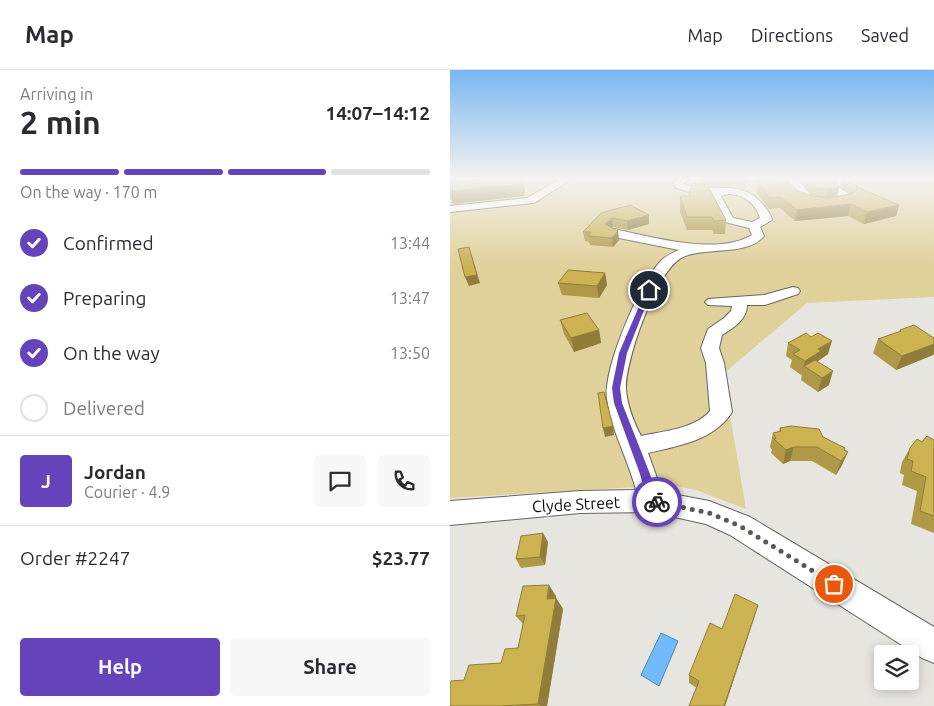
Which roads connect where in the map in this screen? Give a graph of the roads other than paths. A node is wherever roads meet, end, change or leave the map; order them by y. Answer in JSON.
{"nodes":[{"id":1,"x":463,"y":208,"type":"edge"},
{"id":2,"x":722,"y":208,"type":"edge"},
{"id":3,"x":759,"y":208,"type":"edge"},
{"id":4,"x":450,"y":209,"type":"edge"},
{"id":5,"x":753,"y":226,"type":"junction"},
{"id":6,"x":614,"y":233,"type":"edge"},
{"id":7,"x":694,"y":249,"type":"junction"},
{"id":8,"x":793,"y":290,"type":"dead end"},
{"id":9,"x":740,"y":301,"type":"junction"},
{"id":10,"x":713,"y":302,"type":"dead end"},
{"id":11,"x":634,"y":446,"type":"junction"},
{"id":12,"x":652,"y":501,"type":"junction"},
{"id":13,"x":450,"y":513,"type":"edge"},
{"id":14,"x":934,"y":646,"type":"edge"}],
"edges":[{"from":1,"to":4,"type":"street"},
{"from":2,"to":5,"type":"street"},
{"from":3,"to":5,"type":"street"},
{"from":5,"to":7,"type":"street"},
{"from":6,"to":7,"type":"street"},
{"from":7,"to":11,"type":"street"},
{"from":8,"to":9,"type":"street"},
{"from":9,"to":10,"type":"street"},
{"from":9,"to":11,"type":"street"},
{"from":11,"to":12,"type":"street"},
{"from":12,"to":13,"type":"street","name":"Clyde Street"},
{"from":12,"to":14,"type":"street","name":"Clyde Street"}]}
